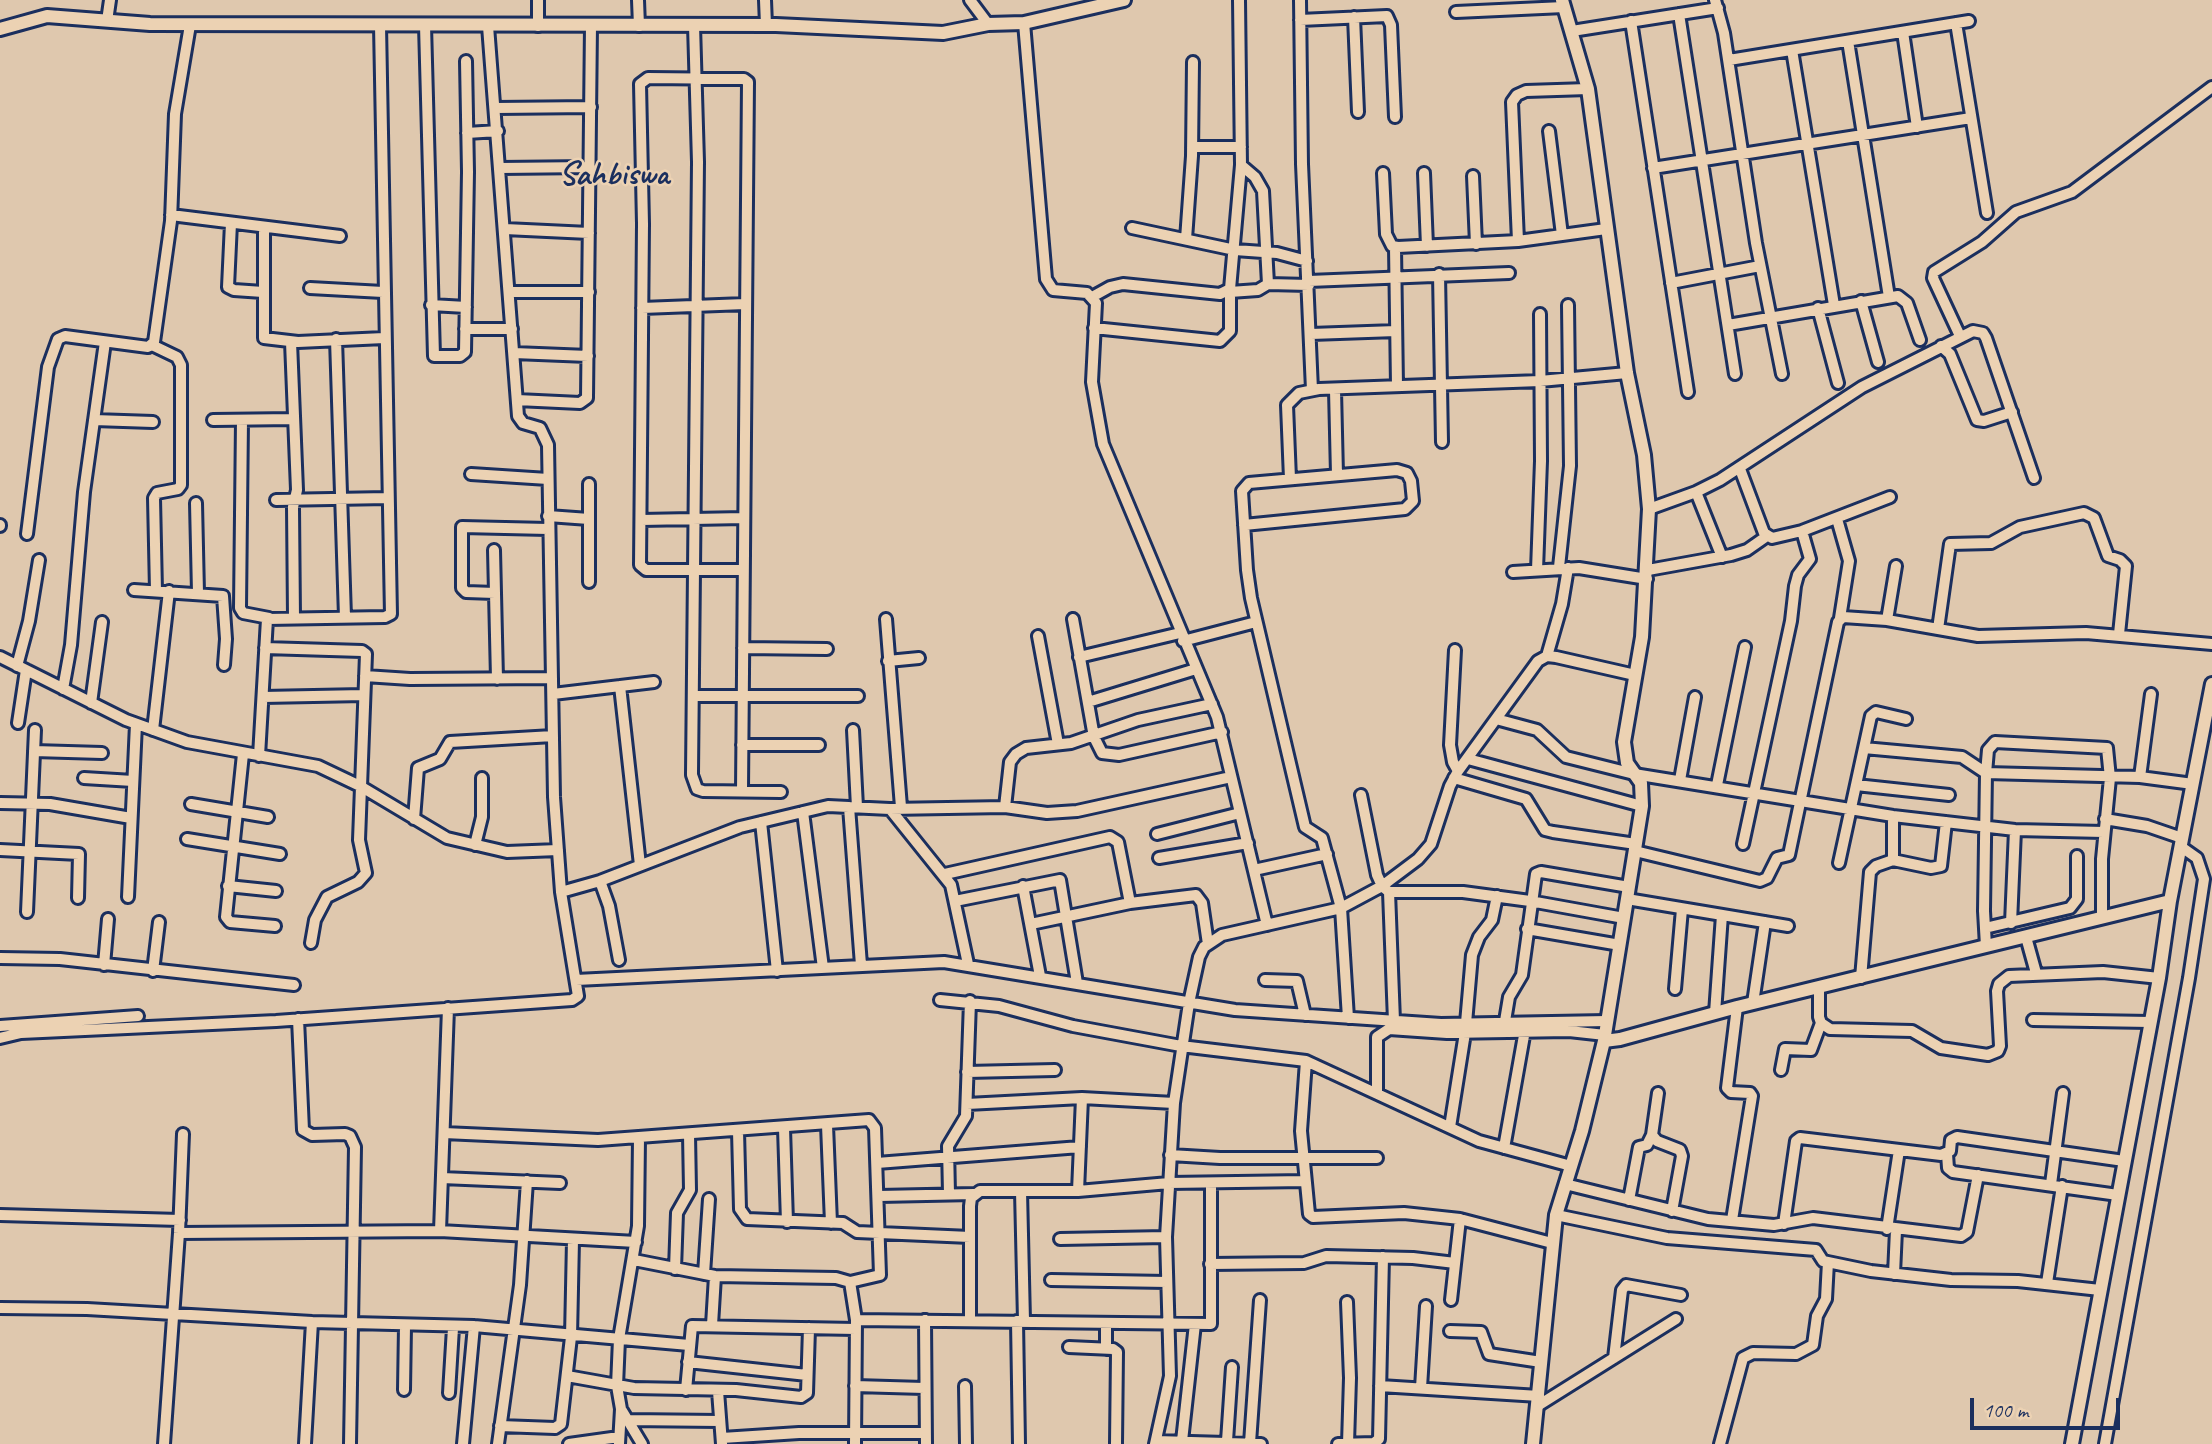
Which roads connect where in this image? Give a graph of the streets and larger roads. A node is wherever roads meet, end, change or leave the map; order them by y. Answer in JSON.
{"nodes":[{"id":1,"x":110,"y":0,"type":"edge"},
{"id":2,"x":538,"y":0,"type":"edge"},
{"id":3,"x":638,"y":0,"type":"edge"},
{"id":4,"x":765,"y":0,"type":"edge"},
{"id":5,"x":970,"y":0,"type":"edge"},
{"id":6,"x":1124,"y":0,"type":"edge"},
{"id":7,"x":1239,"y":0,"type":"edge"},
{"id":8,"x":1300,"y":0,"type":"edge"},
{"id":9,"x":1563,"y":4,"type":"edge"},
{"id":10,"x":1716,"y":4,"type":"edge"},
{"id":11,"x":1456,"y":12,"type":"dead end"},
{"id":12,"x":1679,"y":14,"type":"junction"},
{"id":13,"x":1354,"y":17,"type":"junction"},
{"id":14,"x":1300,"y":20,"type":"junction"},
{"id":15,"x":107,"y":21,"type":"junction"},
{"id":16,"x":1631,"y":21,"type":"junction"},
{"id":17,"x":1969,"y":21,"type":"dead end"},
{"id":18,"x":1024,"y":23,"type":"junction"},
{"id":19,"x":1956,"y":23,"type":"junction"},
{"id":20,"x":190,"y":24,"type":"junction"},
{"id":21,"x":988,"y":24,"type":"junction"},
{"id":22,"x":380,"y":25,"type":"junction"},
{"id":23,"x":425,"y":25,"type":"junction"},
{"id":24,"x":694,"y":25,"type":"junction"},
{"id":25,"x":766,"y":25,"type":"junction"},
{"id":26,"x":488,"y":26,"type":"junction"},
{"id":27,"x":538,"y":26,"type":"junction"},
{"id":28,"x":591,"y":26,"type":"junction"},
{"id":29,"x":639,"y":26,"type":"junction"},
{"id":30,"x":0,"y":29,"type":"edge"},
{"id":31,"x":1572,"y":31,"type":"junction"},
{"id":32,"x":1903,"y":32,"type":"junction"},
{"id":33,"x":1848,"y":41,"type":"junction"},
{"id":34,"x":1792,"y":50,"type":"junction"},
{"id":35,"x":1729,"y":60,"type":"junction"},
{"id":36,"x":466,"y":61,"type":"dead end"},
{"id":37,"x":1193,"y":62,"type":"dead end"},
{"id":38,"x":696,"y":79,"type":"junction"},
{"id":39,"x":2212,"y":87,"type":"edge"},
{"id":40,"x":1588,"y":89,"type":"junction"},
{"id":41,"x":591,"y":107,"type":"junction"},
{"id":42,"x":496,"y":108,"type":"junction"},
{"id":43,"x":1358,"y":112,"type":"dead end"},
{"id":44,"x":1395,"y":117,"type":"dead end"},
{"id":45,"x":1971,"y":118,"type":"junction"},
{"id":46,"x":1917,"y":127,"type":"junction"},
{"id":47,"x":498,"y":131,"type":"junction"},
{"id":48,"x":1549,"y":131,"type":"dead end"},
{"id":49,"x":467,"y":133,"type":"junction"},
{"id":50,"x":1862,"y":137,"type":"junction"},
{"id":51,"x":1808,"y":144,"type":"junction"},
{"id":52,"x":1192,"y":147,"type":"junction"},
{"id":53,"x":1241,"y":147,"type":"junction"},
{"id":54,"x":1742,"y":153,"type":"junction"},
{"id":55,"x":1703,"y":160,"type":"junction"},
{"id":56,"x":1241,"y":165,"type":"junction"},
{"id":57,"x":590,"y":167,"type":"junction"},
{"id":58,"x":500,"y":168,"type":"junction"},
{"id":59,"x":1653,"y":168,"type":"junction"},
{"id":60,"x":1383,"y":173,"type":"dead end"},
{"id":61,"x":1424,"y":173,"type":"dead end"},
{"id":62,"x":1473,"y":176,"type":"dead end"},
{"id":63,"x":1987,"y":213,"type":"dead end"},
{"id":64,"x":171,"y":215,"type":"junction"},
{"id":65,"x":231,"y":223,"type":"junction"},
{"id":66,"x":264,"y":227,"type":"junction"},
{"id":67,"x":1132,"y":228,"type":"dead end"},
{"id":68,"x":505,"y":229,"type":"junction"},
{"id":69,"x":1606,"y":229,"type":"junction"},
{"id":70,"x":589,"y":233,"type":"junction"},
{"id":71,"x":1562,"y":235,"type":"junction"},
{"id":72,"x":340,"y":236,"type":"dead end"},
{"id":73,"x":1186,"y":239,"type":"junction"},
{"id":74,"x":1518,"y":241,"type":"junction"},
{"id":75,"x":1476,"y":244,"type":"junction"},
{"id":76,"x":1427,"y":246,"type":"junction"},
{"id":77,"x":1395,"y":247,"type":"junction"},
{"id":78,"x":1236,"y":250,"type":"junction"},
{"id":79,"x":1265,"y":251,"type":"junction"},
{"id":80,"x":1307,"y":261,"type":"junction"},
{"id":81,"x":1760,"y":266,"type":"junction"},
{"id":82,"x":1509,"y":272,"type":"dead end"},
{"id":83,"x":1439,"y":274,"type":"junction"},
{"id":84,"x":1396,"y":275,"type":"junction"},
{"id":85,"x":1721,"y":275,"type":"junction"},
{"id":86,"x":1309,"y":283,"type":"junction"},
{"id":87,"x":1671,"y":283,"type":"junction"},
{"id":88,"x":1268,"y":284,"type":"junction"},
{"id":89,"x":310,"y":288,"type":"dead end"},
{"id":90,"x":1230,"y":291,"type":"junction"},
{"id":91,"x":263,"y":292,"type":"junction"},
{"id":92,"x":383,"y":292,"type":"junction"},
{"id":93,"x":509,"y":292,"type":"junction"},
{"id":94,"x":589,"y":292,"type":"junction"},
{"id":95,"x":1092,"y":297,"type":"junction"},
{"id":96,"x":1889,"y":297,"type":"junction"},
{"id":97,"x":1861,"y":301,"type":"junction"},
{"id":98,"x":745,"y":304,"type":"junction"},
{"id":99,"x":431,"y":305,"type":"junction"},
{"id":100,"x":697,"y":305,"type":"junction"},
{"id":101,"x":1568,"y":305,"type":"dead end"},
{"id":102,"x":1834,"y":305,"type":"junction"},
{"id":103,"x":466,"y":307,"type":"junction"},
{"id":104,"x":642,"y":308,"type":"junction"},
{"id":105,"x":1818,"y":308,"type":"junction"},
{"id":106,"x":1539,"y":314,"type":"dead end"},
{"id":107,"x":1773,"y":316,"type":"junction"},
{"id":108,"x":1728,"y":325,"type":"junction"},
{"id":109,"x":512,"y":328,"type":"junction"},
{"id":110,"x":1094,"y":328,"type":"junction"},
{"id":111,"x":465,"y":329,"type":"junction"},
{"id":112,"x":1396,"y":331,"type":"junction"},
{"id":113,"x":1311,"y":334,"type":"junction"},
{"id":114,"x":1960,"y":336,"type":"junction"},
{"id":115,"x":384,"y":338,"type":"junction"},
{"id":116,"x":336,"y":339,"type":"junction"},
{"id":117,"x":1920,"y":340,"type":"dead end"},
{"id":118,"x":105,"y":342,"type":"junction"},
{"id":119,"x":291,"y":342,"type":"junction"},
{"id":120,"x":152,"y":345,"type":"junction"},
{"id":121,"x":1941,"y":346,"type":"junction"},
{"id":122,"x":514,"y":353,"type":"junction"},
{"id":123,"x":588,"y":356,"type":"junction"},
{"id":124,"x":1878,"y":362,"type":"dead end"},
{"id":125,"x":1627,"y":373,"type":"junction"},
{"id":126,"x":1735,"y":374,"type":"dead end"},
{"id":127,"x":1782,"y":374,"type":"dead end"},
{"id":128,"x":1570,"y":378,"type":"junction"},
{"id":129,"x":1539,"y":381,"type":"junction"},
{"id":130,"x":1838,"y":383,"type":"dead end"},
{"id":131,"x":1441,"y":384,"type":"junction"},
{"id":132,"x":1397,"y":386,"type":"junction"},
{"id":133,"x":1312,"y":390,"type":"junction"},
{"id":134,"x":1335,"y":390,"type":"junction"},
{"id":135,"x":1688,"y":392,"type":"dead end"},
{"id":136,"x":517,"y":400,"type":"junction"},
{"id":137,"x":2012,"y":412,"type":"junction"},
{"id":138,"x":294,"y":419,"type":"junction"},
{"id":139,"x":94,"y":420,"type":"junction"},
{"id":140,"x":213,"y":420,"type":"dead end"},
{"id":141,"x":242,"y":420,"type":"junction"},
{"id":142,"x":153,"y":422,"type":"dead end"},
{"id":143,"x":1442,"y":442,"type":"dead end"},
{"id":144,"x":1740,"y":469,"type":"junction"},
{"id":145,"x":471,"y":474,"type":"dead end"},
{"id":146,"x":1337,"y":475,"type":"junction"},
{"id":147,"x":2034,"y":478,"type":"dead end"},
{"id":148,"x":548,"y":479,"type":"junction"},
{"id":149,"x":1290,"y":480,"type":"junction"},
{"id":150,"x":589,"y":484,"type":"dead end"},
{"id":151,"x":1696,"y":492,"type":"junction"},
{"id":152,"x":1890,"y":497,"type":"dead end"},
{"id":153,"x":388,"y":498,"type":"junction"},
{"id":154,"x":294,"y":499,"type":"junction"},
{"id":155,"x":341,"y":499,"type":"junction"},
{"id":156,"x":276,"y":500,"type":"dead end"},
{"id":157,"x":196,"y":503,"type":"dead end"},
{"id":158,"x":1649,"y":509,"type":"junction"},
{"id":159,"x":548,"y":516,"type":"junction"},
{"id":160,"x":744,"y":518,"type":"junction"},
{"id":161,"x":589,"y":519,"type":"junction"},
{"id":162,"x":695,"y":519,"type":"junction"},
{"id":163,"x":1837,"y":519,"type":"junction"},
{"id":164,"x":641,"y":520,"type":"junction"},
{"id":165,"x":1244,"y":525,"type":"junction"},
{"id":166,"x":548,"y":529,"type":"junction"},
{"id":167,"x":1802,"y":531,"type":"junction"},
{"id":168,"x":27,"y":534,"type":"dead end"},
{"id":169,"x":1767,"y":536,"type":"junction"},
{"id":170,"x":495,"y":550,"type":"dead end"},
{"id":171,"x":1722,"y":557,"type":"junction"},
{"id":172,"x":39,"y":560,"type":"dead end"},
{"id":173,"x":1896,"y":566,"type":"dead end"},
{"id":174,"x":1563,"y":568,"type":"junction"},
{"id":175,"x":695,"y":570,"type":"junction"},
{"id":176,"x":743,"y":570,"type":"junction"},
{"id":177,"x":1537,"y":570,"type":"junction"},
{"id":178,"x":1513,"y":572,"type":"dead end"},
{"id":179,"x":1648,"y":575,"type":"junction"},
{"id":180,"x":589,"y":582,"type":"dead end"},
{"id":181,"x":134,"y":590,"type":"dead end"},
{"id":182,"x":156,"y":591,"type":"junction"},
{"id":183,"x":169,"y":592,"type":"junction"},
{"id":184,"x":198,"y":593,"type":"junction"},
{"id":185,"x":495,"y":593,"type":"junction"},
{"id":186,"x":345,"y":617,"type":"junction"},
{"id":187,"x":269,"y":618,"type":"junction"},
{"id":188,"x":294,"y":618,"type":"junction"},
{"id":189,"x":1840,"y":618,"type":"junction"},
{"id":190,"x":886,"y":619,"type":"dead end"},
{"id":191,"x":1073,"y":619,"type":"dead end"},
{"id":192,"x":1887,"y":620,"type":"junction"},
{"id":193,"x":102,"y":622,"type":"dead end"},
{"id":194,"x":1256,"y":622,"type":"junction"},
{"id":195,"x":1938,"y":629,"type":"junction"},
{"id":196,"x":2119,"y":634,"type":"junction"},
{"id":197,"x":1038,"y":636,"type":"dead end"},
{"id":198,"x":1182,"y":637,"type":"junction"},
{"id":199,"x":2204,"y":643,"type":"edge"},
{"id":200,"x":1745,"y":647,"type":"dead end"},
{"id":201,"x":265,"y":648,"type":"junction"},
{"id":202,"x":743,"y":649,"type":"junction"},
{"id":203,"x":827,"y":649,"type":"dead end"},
{"id":204,"x":1455,"y":650,"type":"dead end"},
{"id":205,"x":1547,"y":656,"type":"junction"},
{"id":206,"x":0,"y":657,"type":"edge"},
{"id":207,"x":1079,"y":657,"type":"junction"},
{"id":208,"x":919,"y":658,"type":"dead end"},
{"id":209,"x":888,"y":661,"type":"junction"},
{"id":210,"x":223,"y":665,"type":"dead end"},
{"id":211,"x":21,"y":668,"type":"junction"},
{"id":212,"x":1196,"y":669,"type":"junction"},
{"id":213,"x":1634,"y":675,"type":"junction"},
{"id":214,"x":365,"y":676,"type":"junction"},
{"id":215,"x":552,"y":678,"type":"junction"},
{"id":216,"x":496,"y":679,"type":"junction"},
{"id":217,"x":654,"y":682,"type":"dead end"},
{"id":218,"x":2212,"y":684,"type":"edge"},
{"id":219,"x":620,"y":686,"type":"junction"},
{"id":220,"x":64,"y":689,"type":"junction"},
{"id":221,"x":553,"y":694,"type":"junction"},
{"id":222,"x":2151,"y":694,"type":"dead end"},
{"id":223,"x":364,"y":695,"type":"junction"},
{"id":224,"x":693,"y":696,"type":"junction"},
{"id":225,"x":743,"y":696,"type":"junction"},
{"id":226,"x":858,"y":696,"type":"dead end"},
{"id":227,"x":263,"y":697,"type":"junction"},
{"id":228,"x":1695,"y":697,"type":"dead end"},
{"id":229,"x":91,"y":702,"type":"junction"},
{"id":230,"x":1088,"y":702,"type":"junction"},
{"id":231,"x":1212,"y":704,"type":"junction"},
{"id":232,"x":1496,"y":719,"type":"junction"},
{"id":233,"x":1906,"y":719,"type":"dead end"},
{"id":234,"x":18,"y":723,"type":"dead end"},
{"id":235,"x":136,"y":724,"type":"junction"},
{"id":236,"x":35,"y":730,"type":"dead end"},
{"id":237,"x":153,"y":730,"type":"junction"},
{"id":238,"x":853,"y":730,"type":"dead end"},
{"id":239,"x":1222,"y":732,"type":"junction"},
{"id":240,"x":553,"y":736,"type":"junction"},
{"id":241,"x":1094,"y":737,"type":"junction"},
{"id":242,"x":1058,"y":744,"type":"junction"},
{"id":243,"x":742,"y":745,"type":"junction"},
{"id":244,"x":820,"y":745,"type":"dead end"},
{"id":245,"x":1864,"y":748,"type":"junction"},
{"id":246,"x":34,"y":751,"type":"junction"},
{"id":247,"x":102,"y":753,"type":"dead end"},
{"id":248,"x":243,"y":754,"type":"junction"},
{"id":249,"x":259,"y":756,"type":"junction"},
{"id":250,"x":1468,"y":759,"type":"junction"},
{"id":251,"x":1986,"y":773,"type":"junction"},
{"id":252,"x":1456,"y":774,"type":"junction"},
{"id":253,"x":1634,"y":774,"type":"junction"},
{"id":254,"x":1231,"y":777,"type":"junction"},
{"id":255,"x":2140,"y":777,"type":"junction"},
{"id":256,"x":83,"y":778,"type":"dead end"},
{"id":257,"x":482,"y":778,"type":"dead end"},
{"id":258,"x":2110,"y":778,"type":"junction"},
{"id":259,"x":1680,"y":780,"type":"junction"},
{"id":260,"x":133,"y":781,"type":"junction"},
{"id":261,"x":2193,"y":784,"type":"junction"},
{"id":262,"x":1717,"y":785,"type":"junction"},
{"id":263,"x":1856,"y":785,"type":"junction"},
{"id":264,"x":360,"y":786,"type":"junction"},
{"id":265,"x":1754,"y":791,"type":"junction"},
{"id":266,"x":742,"y":792,"type":"junction"},
{"id":267,"x":781,"y":792,"type":"dead end"},
{"id":268,"x":1361,"y":795,"type":"dead end"},
{"id":269,"x":1949,"y":795,"type":"dead end"},
{"id":270,"x":1802,"y":800,"type":"junction"},
{"id":271,"x":0,"y":803,"type":"edge"},
{"id":272,"x":33,"y":803,"type":"junction"},
{"id":273,"x":191,"y":804,"type":"dead end"},
{"id":274,"x":1642,"y":806,"type":"junction"},
{"id":275,"x":853,"y":807,"type":"junction"},
{"id":276,"x":1005,"y":807,"type":"junction"},
{"id":277,"x":896,"y":808,"type":"junction"},
{"id":278,"x":1851,"y":808,"type":"junction"},
{"id":279,"x":803,"y":812,"type":"junction"},
{"id":280,"x":237,"y":813,"type":"junction"},
{"id":281,"x":1240,"y":813,"type":"junction"},
{"id":282,"x":1893,"y":816,"type":"junction"},
{"id":283,"x":268,"y":817,"type":"dead end"},
{"id":284,"x":131,"y":818,"type":"junction"},
{"id":285,"x":414,"y":819,"type":"junction"},
{"id":286,"x":2105,"y":819,"type":"junction"},
{"id":287,"x":761,"y":822,"type":"junction"},
{"id":288,"x":1946,"y":822,"type":"junction"},
{"id":289,"x":1986,"y":826,"type":"junction"},
{"id":290,"x":2015,"y":830,"type":"junction"},
{"id":291,"x":2104,"y":832,"type":"junction"},
{"id":292,"x":1157,"y":834,"type":"dead end"},
{"id":293,"x":2174,"y":838,"type":"junction"},
{"id":294,"x":187,"y":839,"type":"dead end"},
{"id":295,"x":1248,"y":843,"type":"junction"},
{"id":296,"x":1743,"y":844,"type":"dead end"},
{"id":297,"x":475,"y":845,"type":"junction"},
{"id":298,"x":1635,"y":848,"type":"junction"},
{"id":299,"x":233,"y":849,"type":"junction"},
{"id":300,"x":0,"y":850,"type":"edge"},
{"id":301,"x":558,"y":850,"type":"junction"},
{"id":302,"x":30,"y":851,"type":"junction"},
{"id":303,"x":280,"y":854,"type":"dead end"},
{"id":304,"x":1327,"y":854,"type":"junction"},
{"id":305,"x":2077,"y":856,"type":"dead end"},
{"id":306,"x":1159,"y":858,"type":"dead end"},
{"id":307,"x":1894,"y":860,"type":"junction"},
{"id":308,"x":1839,"y":863,"type":"dead end"},
{"id":309,"x":640,"y":865,"type":"junction"},
{"id":310,"x":1254,"y":870,"type":"junction"},
{"id":311,"x":945,"y":874,"type":"junction"},
{"id":312,"x":600,"y":881,"type":"junction"},
{"id":313,"x":228,"y":886,"type":"junction"},
{"id":314,"x":1023,"y":886,"type":"junction"},
{"id":315,"x":1385,"y":889,"type":"junction"},
{"id":316,"x":276,"y":891,"type":"dead end"},
{"id":317,"x":561,"y":892,"type":"junction"},
{"id":318,"x":1628,"y":893,"type":"junction"},
{"id":319,"x":1497,"y":896,"type":"junction"},
{"id":320,"x":128,"y":897,"type":"dead end"},
{"id":321,"x":78,"y":898,"type":"dead end"},
{"id":322,"x":956,"y":901,"type":"junction"},
{"id":323,"x":1530,"y":901,"type":"junction"},
{"id":324,"x":2169,"y":901,"type":"junction"},
{"id":325,"x":1130,"y":903,"type":"junction"},
{"id":326,"x":1341,"y":908,"type":"junction"},
{"id":327,"x":1682,"y":909,"type":"junction"},
{"id":328,"x":27,"y":912,"type":"dead end"},
{"id":329,"x":1722,"y":915,"type":"junction"},
{"id":330,"x":1069,"y":916,"type":"junction"},
{"id":331,"x":1624,"y":918,"type":"junction"},
{"id":332,"x":2102,"y":918,"type":"junction"},
{"id":333,"x":108,"y":919,"type":"dead end"},
{"id":334,"x":159,"y":922,"type":"dead end"},
{"id":335,"x":1765,"y":922,"type":"junction"},
{"id":336,"x":2011,"y":923,"type":"junction"},
{"id":337,"x":1031,"y":924,"type":"junction"},
{"id":338,"x":1267,"y":925,"type":"junction"},
{"id":339,"x":275,"y":926,"type":"dead end"},
{"id":340,"x":1788,"y":926,"type":"dead end"},
{"id":341,"x":1985,"y":928,"type":"junction"},
{"id":342,"x":1527,"y":929,"type":"junction"},
{"id":343,"x":2026,"y":936,"type":"junction"},
{"id":344,"x":311,"y":943,"type":"dead end"},
{"id":345,"x":1208,"y":944,"type":"junction"},
{"id":346,"x":1620,"y":945,"type":"junction"},
{"id":347,"x":1986,"y":946,"type":"junction"},
{"id":348,"x":0,"y":958,"type":"edge"},
{"id":349,"x":619,"y":960,"type":"dead end"},
{"id":350,"x":968,"y":964,"type":"junction"},
{"id":351,"x":104,"y":965,"type":"junction"},
{"id":352,"x":862,"y":965,"type":"junction"},
{"id":353,"x":823,"y":968,"type":"junction"},
{"id":354,"x":153,"y":971,"type":"junction"},
{"id":355,"x":777,"y":971,"type":"junction"},
{"id":356,"x":2036,"y":973,"type":"junction"},
{"id":357,"x":1040,"y":976,"type":"junction"},
{"id":358,"x":1861,"y":978,"type":"junction"},
{"id":359,"x":2158,"y":978,"type":"junction"},
{"id":360,"x":1265,"y":980,"type":"dead end"},
{"id":361,"x":1077,"y":983,"type":"junction"},
{"id":362,"x":294,"y":985,"type":"dead end"},
{"id":363,"x":577,"y":988,"type":"junction"},
{"id":364,"x":1819,"y":988,"type":"junction"},
{"id":365,"x":1675,"y":989,"type":"dead end"},
{"id":366,"x":940,"y":1000,"type":"dead end"},
{"id":367,"x":970,"y":1001,"type":"junction"},
{"id":368,"x":1753,"y":1003,"type":"junction"},
{"id":369,"x":1189,"y":1006,"type":"junction"},
{"id":370,"x":1737,"y":1006,"type":"junction"},
{"id":371,"x":448,"y":1008,"type":"junction"},
{"id":372,"x":1715,"y":1013,"type":"junction"},
{"id":373,"x":1305,"y":1014,"type":"junction"},
{"id":374,"x":138,"y":1016,"type":"dead end"},
{"id":375,"x":1348,"y":1018,"type":"junction"},
{"id":376,"x":298,"y":1019,"type":"junction"},
{"id":377,"x":2033,"y":1020,"type":"dead end"},
{"id":378,"x":1394,"y":1021,"type":"junction"},
{"id":379,"x":1504,"y":1021,"type":"junction"},
{"id":380,"x":2150,"y":1021,"type":"junction"},
{"id":381,"x":1821,"y":1023,"type":"junction"},
{"id":382,"x":0,"y":1026,"type":"edge"},
{"id":383,"x":1466,"y":1028,"type":"junction"},
{"id":384,"x":1525,"y":1030,"type":"junction"},
{"id":385,"x":1605,"y":1031,"type":"junction"},
{"id":386,"x":0,"y":1038,"type":"edge"},
{"id":387,"x":1181,"y":1046,"type":"junction"},
{"id":388,"x":1306,"y":1061,"type":"junction"},
{"id":389,"x":1055,"y":1070,"type":"dead end"},
{"id":390,"x":1781,"y":1070,"type":"dead end"},
{"id":391,"x":967,"y":1072,"type":"junction"},
{"id":392,"x":1377,"y":1093,"type":"junction"},
{"id":393,"x":1658,"y":1093,"type":"dead end"},
{"id":394,"x":2063,"y":1093,"type":"dead end"},
{"id":395,"x":1082,"y":1098,"type":"junction"},
{"id":396,"x":1174,"y":1103,"type":"junction"},
{"id":397,"x":967,"y":1104,"type":"junction"},
{"id":398,"x":827,"y":1125,"type":"junction"},
{"id":399,"x":1450,"y":1127,"type":"junction"},
{"id":400,"x":784,"y":1128,"type":"junction"},
{"id":401,"x":738,"y":1131,"type":"junction"},
{"id":402,"x":444,"y":1133,"type":"junction"},
{"id":403,"x":183,"y":1134,"type":"dead end"},
{"id":404,"x":689,"y":1134,"type":"junction"},
{"id":405,"x":1652,"y":1135,"type":"junction"},
{"id":406,"x":639,"y":1138,"type":"junction"},
{"id":407,"x":1080,"y":1147,"type":"junction"},
{"id":408,"x":1504,"y":1149,"type":"junction"},
{"id":409,"x":1899,"y":1150,"type":"junction"},
{"id":410,"x":2055,"y":1152,"type":"junction"},
{"id":411,"x":1947,"y":1154,"type":"junction"},
{"id":412,"x":1170,"y":1155,"type":"junction"},
{"id":413,"x":946,"y":1157,"type":"junction"},
{"id":414,"x":1302,"y":1158,"type":"junction"},
{"id":415,"x":1377,"y":1158,"type":"dead end"},
{"id":416,"x":2124,"y":1161,"type":"junction"},
{"id":417,"x":877,"y":1163,"type":"junction"},
{"id":418,"x":1571,"y":1166,"type":"junction"},
{"id":419,"x":1978,"y":1175,"type":"junction"},
{"id":420,"x":442,"y":1178,"type":"junction"},
{"id":421,"x":527,"y":1181,"type":"junction"},
{"id":422,"x":1305,"y":1181,"type":"junction"},
{"id":423,"x":560,"y":1182,"type":"dead end"},
{"id":424,"x":1169,"y":1183,"type":"junction"},
{"id":425,"x":1565,"y":1184,"type":"junction"},
{"id":426,"x":1211,"y":1185,"type":"junction"},
{"id":427,"x":2057,"y":1185,"type":"junction"},
{"id":428,"x":1021,"y":1191,"type":"junction"},
{"id":429,"x":1078,"y":1191,"type":"junction"},
{"id":430,"x":949,"y":1194,"type":"junction"},
{"id":431,"x":974,"y":1194,"type":"junction"},
{"id":432,"x":2118,"y":1195,"type":"junction"},
{"id":433,"x":879,"y":1196,"type":"junction"},
{"id":434,"x":709,"y":1199,"type":"dead end"},
{"id":435,"x":1629,"y":1200,"type":"junction"},
{"id":436,"x":1672,"y":1211,"type":"junction"},
{"id":437,"x":1556,"y":1215,"type":"junction"},
{"id":438,"x":0,"y":1216,"type":"edge"},
{"id":439,"x":1460,"y":1219,"type":"junction"},
{"id":440,"x":180,"y":1220,"type":"junction"},
{"id":441,"x":1732,"y":1220,"type":"junction"},
{"id":442,"x":787,"y":1222,"type":"junction"},
{"id":443,"x":831,"y":1223,"type":"junction"},
{"id":444,"x":1784,"y":1224,"type":"junction"},
{"id":445,"x":1891,"y":1230,"type":"junction"},
{"id":446,"x":355,"y":1231,"type":"junction"},
{"id":447,"x":440,"y":1231,"type":"junction"},
{"id":448,"x":179,"y":1233,"type":"junction"},
{"id":449,"x":881,"y":1233,"type":"junction"},
{"id":450,"x":524,"y":1237,"type":"junction"},
{"id":451,"x":970,"y":1237,"type":"junction"},
{"id":452,"x":1166,"y":1237,"type":"junction"},
{"id":453,"x":1059,"y":1239,"type":"dead end"},
{"id":454,"x":573,"y":1240,"type":"junction"},
{"id":455,"x":636,"y":1242,"type":"junction"},
{"id":456,"x":1552,"y":1243,"type":"junction"},
{"id":457,"x":1383,"y":1257,"type":"junction"},
{"id":458,"x":634,"y":1260,"type":"junction"},
{"id":459,"x":1828,"y":1262,"type":"junction"},
{"id":460,"x":1210,"y":1264,"type":"junction"},
{"id":461,"x":1455,"y":1264,"type":"junction"},
{"id":462,"x":675,"y":1269,"type":"junction"},
{"id":463,"x":1894,"y":1274,"type":"junction"},
{"id":464,"x":710,"y":1275,"type":"junction"},
{"id":465,"x":1051,"y":1280,"type":"dead end"},
{"id":466,"x":850,"y":1282,"type":"junction"},
{"id":467,"x":1167,"y":1282,"type":"junction"},
{"id":468,"x":2047,"y":1283,"type":"junction"},
{"id":469,"x":2100,"y":1290,"type":"junction"},
{"id":470,"x":1681,"y":1295,"type":"dead end"},
{"id":471,"x":1260,"y":1300,"type":"dead end"},
{"id":472,"x":1451,"y":1300,"type":"dead end"},
{"id":473,"x":1346,"y":1302,"type":"dead end"},
{"id":474,"x":1426,"y":1307,"type":"dead end"},
{"id":475,"x":0,"y":1308,"type":"edge"},
{"id":476,"x":174,"y":1315,"type":"junction"},
{"id":477,"x":1676,"y":1319,"type":"dead end"},
{"id":478,"x":925,"y":1320,"type":"junction"},
{"id":479,"x":970,"y":1321,"type":"junction"},
{"id":480,"x":1020,"y":1321,"type":"junction"},
{"id":481,"x":312,"y":1322,"type":"junction"},
{"id":482,"x":352,"y":1323,"type":"junction"},
{"id":483,"x":1107,"y":1323,"type":"junction"},
{"id":484,"x":1169,"y":1324,"type":"junction"},
{"id":485,"x":1195,"y":1324,"type":"junction"},
{"id":486,"x":712,"y":1325,"type":"junction"},
{"id":487,"x":856,"y":1325,"type":"junction"},
{"id":488,"x":405,"y":1326,"type":"junction"},
{"id":489,"x":474,"y":1326,"type":"junction"},
{"id":490,"x":453,"y":1328,"type":"junction"},
{"id":491,"x":809,"y":1328,"type":"junction"},
{"id":492,"x":515,"y":1330,"type":"junction"},
{"id":493,"x":1450,"y":1331,"type":"dead end"},
{"id":494,"x":571,"y":1336,"type":"junction"},
{"id":495,"x":619,"y":1339,"type":"junction"},
{"id":496,"x":689,"y":1345,"type":"junction"},
{"id":497,"x":1069,"y":1347,"type":"dead end"},
{"id":498,"x":1106,"y":1349,"type":"junction"},
{"id":499,"x":1614,"y":1358,"type":"junction"},
{"id":500,"x":688,"y":1362,"type":"junction"},
{"id":501,"x":1541,"y":1362,"type":"junction"},
{"id":502,"x":1232,"y":1367,"type":"dead end"},
{"id":503,"x":807,"y":1375,"type":"junction"},
{"id":504,"x":567,"y":1376,"type":"junction"},
{"id":505,"x":1380,"y":1385,"type":"junction"},
{"id":506,"x":617,"y":1386,"type":"junction"},
{"id":507,"x":855,"y":1386,"type":"junction"},
{"id":508,"x":965,"y":1386,"type":"dead end"},
{"id":509,"x":924,"y":1388,"type":"junction"},
{"id":510,"x":1421,"y":1388,"type":"junction"},
{"id":511,"x":404,"y":1390,"type":"dead end"},
{"id":512,"x":686,"y":1390,"type":"junction"},
{"id":513,"x":718,"y":1391,"type":"junction"},
{"id":514,"x":449,"y":1393,"type":"dead end"},
{"id":515,"x":1539,"y":1400,"type":"junction"},
{"id":516,"x":621,"y":1409,"type":"junction"},
{"id":517,"x":627,"y":1420,"type":"junction"},
{"id":518,"x":720,"y":1420,"type":"junction"},
{"id":519,"x":500,"y":1426,"type":"junction"},
{"id":520,"x":855,"y":1438,"type":"edge"},
{"id":521,"x":926,"y":1438,"type":"edge"},
{"id":522,"x":619,"y":1441,"type":"edge"},
{"id":523,"x":722,"y":1441,"type":"edge"},
{"id":524,"x":1182,"y":1441,"type":"junction"},
{"id":525,"x":1227,"y":1441,"type":"junction"},
{"id":526,"x":1156,"y":1442,"type":"edge"},
{"id":527,"x":1209,"y":1443,"type":"edge"},
{"id":528,"x":1250,"y":1443,"type":"edge"},
{"id":529,"x":164,"y":1444,"type":"edge"},
{"id":530,"x":305,"y":1444,"type":"edge"},
{"id":531,"x":350,"y":1444,"type":"edge"},
{"id":532,"x":463,"y":1444,"type":"edge"},
{"id":533,"x":498,"y":1444,"type":"edge"},
{"id":534,"x":569,"y":1444,"type":"edge"},
{"id":535,"x":642,"y":1444,"type":"edge"},
{"id":536,"x":966,"y":1444,"type":"edge"},
{"id":537,"x":1019,"y":1444,"type":"edge"},
{"id":538,"x":1116,"y":1444,"type":"edge"},
{"id":539,"x":1261,"y":1444,"type":"edge"},
{"id":540,"x":1338,"y":1444,"type":"edge"},
{"id":541,"x":1348,"y":1444,"type":"edge"},
{"id":542,"x":1533,"y":1444,"type":"edge"},
{"id":543,"x":1720,"y":1444,"type":"edge"},
{"id":544,"x":2072,"y":1444,"type":"edge"},
{"id":545,"x":2105,"y":1444,"type":"edge"}],
"edges":[{"from":1,"to":15,"type":"street"},
{"from":2,"to":27,"type":"street"},
{"from":3,"to":29,"type":"street"},
{"from":4,"to":25,"type":"street"},
{"from":5,"to":21,"type":"street"},
{"from":6,"to":18,"type":"street"},
{"from":7,"to":53,"type":"street"},
{"from":8,"to":14,"type":"street"},
{"from":9,"to":11,"type":"street"},
{"from":9,"to":31,"type":"street"},
{"from":10,"to":12,"type":"street"},
{"from":10,"to":35,"type":"street"},
{"from":12,"to":16,"type":"street"},
{"from":12,"to":55,"type":"street"},
{"from":13,"to":14,"type":"street"},
{"from":13,"to":43,"type":"street"},
{"from":13,"to":44,"type":"street"},
{"from":14,"to":80,"type":"street"},
{"from":15,"to":20,"type":"street"},
{"from":15,"to":30,"type":"street"},
{"from":16,"to":31,"type":"street"},
{"from":16,"to":59,"type":"street"},
{"from":17,"to":19,"type":"street"},
{"from":18,"to":21,"type":"street"},
{"from":18,"to":95,"type":"street"},
{"from":19,"to":32,"type":"street"},
{"from":19,"to":45,"type":"street"},
{"from":20,"to":22,"type":"street"},
{"from":20,"to":64,"type":"street"},
{"from":21,"to":25,"type":"street"},
{"from":22,"to":23,"type":"street"},
{"from":22,"to":92,"type":"street"},
{"from":23,"to":26,"type":"street"},
{"from":23,"to":99,"type":"street"},
{"from":24,"to":25,"type":"street"},
{"from":24,"to":29,"type":"street"},
{"from":24,"to":38,"type":"street"},
{"from":26,"to":27,"type":"street"},
{"from":26,"to":42,"type":"street"},
{"from":27,"to":28,"type":"street"},
{"from":28,"to":29,"type":"street"},
{"from":28,"to":41,"type":"street"},
{"from":31,"to":40,"type":"street"},
{"from":32,"to":33,"type":"street"},
{"from":32,"to":46,"type":"street"},
{"from":33,"to":34,"type":"street"},
{"from":33,"to":50,"type":"street"},
{"from":34,"to":35,"type":"street"},
{"from":34,"to":51,"type":"street"},
{"from":35,"to":54,"type":"street"},
{"from":36,"to":49,"type":"street"},
{"from":37,"to":52,"type":"street"},
{"from":38,"to":98,"type":"street"},
{"from":38,"to":100,"type":"street"},
{"from":38,"to":104,"type":"street"},
{"from":39,"to":114,"type":"street"},
{"from":40,"to":69,"type":"street"},
{"from":40,"to":74,"type":"street"},
{"from":41,"to":42,"type":"street"},
{"from":41,"to":57,"type":"street"},
{"from":42,"to":47,"type":"street"},
{"from":45,"to":46,"type":"street"},
{"from":45,"to":63,"type":"street"},
{"from":46,"to":50,"type":"street"},
{"from":47,"to":49,"type":"street"},
{"from":47,"to":58,"type":"street"},
{"from":48,"to":71,"type":"street"},
{"from":49,"to":103,"type":"street"},
{"from":50,"to":51,"type":"street"},
{"from":50,"to":96,"type":"street"},
{"from":51,"to":54,"type":"street"},
{"from":51,"to":102,"type":"street"},
{"from":52,"to":53,"type":"street"},
{"from":52,"to":73,"type":"street"},
{"from":53,"to":56,"type":"street"},
{"from":54,"to":55,"type":"street"},
{"from":54,"to":81,"type":"street"},
{"from":55,"to":59,"type":"street"},
{"from":55,"to":85,"type":"street"},
{"from":56,"to":78,"type":"street"},
{"from":56,"to":79,"type":"street"},
{"from":57,"to":58,"type":"street"},
{"from":57,"to":70,"type":"street"},
{"from":58,"to":68,"type":"street"},
{"from":59,"to":87,"type":"street"},
{"from":60,"to":77,"type":"street"},
{"from":61,"to":76,"type":"street"},
{"from":62,"to":75,"type":"street"},
{"from":64,"to":65,"type":"street"},
{"from":64,"to":120,"type":"street"},
{"from":65,"to":66,"type":"street"},
{"from":65,"to":91,"type":"street"},
{"from":66,"to":72,"type":"street"},
{"from":66,"to":91,"type":"street"},
{"from":67,"to":73,"type":"street"},
{"from":68,"to":70,"type":"street"},
{"from":68,"to":93,"type":"street"},
{"from":69,"to":71,"type":"street"},
{"from":69,"to":125,"type":"street"},
{"from":70,"to":94,"type":"street"},
{"from":71,"to":74,"type":"street"},
{"from":73,"to":78,"type":"street"},
{"from":74,"to":75,"type":"street"},
{"from":75,"to":76,"type":"street"},
{"from":76,"to":77,"type":"street"},
{"from":77,"to":84,"type":"street"},
{"from":78,"to":79,"type":"street"},
{"from":78,"to":90,"type":"street"},
{"from":79,"to":80,"type":"street"},
{"from":79,"to":88,"type":"street"},
{"from":80,"to":86,"type":"street"},
{"from":81,"to":85,"type":"street"},
{"from":81,"to":107,"type":"street"},
{"from":82,"to":83,"type":"street"},
{"from":83,"to":84,"type":"street"},
{"from":83,"to":131,"type":"street"},
{"from":84,"to":86,"type":"street"},
{"from":84,"to":112,"type":"street"},
{"from":85,"to":87,"type":"street"},
{"from":85,"to":108,"type":"street"},
{"from":86,"to":88,"type":"street"},
{"from":86,"to":113,"type":"street"},
{"from":87,"to":135,"type":"street"},
{"from":88,"to":90,"type":"street"},
{"from":89,"to":92,"type":"street"},
{"from":90,"to":95,"type":"street"},
{"from":90,"to":110,"type":"street"},
{"from":91,"to":119,"type":"street"},
{"from":92,"to":115,"type":"street"},
{"from":93,"to":94,"type":"street"},
{"from":93,"to":109,"type":"street"},
{"from":94,"to":123,"type":"street"},
{"from":95,"to":110,"type":"street"},
{"from":96,"to":97,"type":"street"},
{"from":96,"to":117,"type":"street"},
{"from":97,"to":102,"type":"street"},
{"from":97,"to":124,"type":"street"},
{"from":98,"to":100,"type":"street"},
{"from":98,"to":160,"type":"street"},
{"from":99,"to":103,"type":"street"},
{"from":99,"to":111,"type":"street"},
{"from":100,"to":104,"type":"street"},
{"from":100,"to":162,"type":"street"},
{"from":101,"to":128,"type":"street"},
{"from":102,"to":105,"type":"street"},
{"from":103,"to":111,"type":"street"},
{"from":104,"to":164,"type":"street"},
{"from":105,"to":107,"type":"street"},
{"from":105,"to":130,"type":"street"},
{"from":106,"to":129,"type":"street"},
{"from":107,"to":108,"type":"street"},
{"from":107,"to":127,"type":"street"},
{"from":108,"to":126,"type":"street"},
{"from":109,"to":111,"type":"street"},
{"from":109,"to":122,"type":"street"},
{"from":110,"to":198,"type":"street"},
{"from":112,"to":113,"type":"street"},
{"from":112,"to":132,"type":"street"},
{"from":113,"to":133,"type":"street"},
{"from":114,"to":121,"type":"street"},
{"from":114,"to":137,"type":"street"},
{"from":115,"to":116,"type":"street"},
{"from":115,"to":153,"type":"street"},
{"from":116,"to":119,"type":"street"},
{"from":116,"to":155,"type":"street"},
{"from":118,"to":120,"type":"street"},
{"from":118,"to":139,"type":"street"},
{"from":118,"to":168,"type":"street"},
{"from":119,"to":138,"type":"street"},
{"from":120,"to":182,"type":"street"},
{"from":121,"to":137,"type":"street"},
{"from":121,"to":144,"type":"street"},
{"from":122,"to":123,"type":"street"},
{"from":122,"to":136,"type":"street"},
{"from":123,"to":136,"type":"street"},
{"from":125,"to":128,"type":"street"},
{"from":125,"to":158,"type":"street"},
{"from":128,"to":129,"type":"street"},
{"from":128,"to":174,"type":"street"},
{"from":129,"to":131,"type":"street"},
{"from":129,"to":177,"type":"street"},
{"from":131,"to":132,"type":"street"},
{"from":131,"to":143,"type":"street"},
{"from":132,"to":134,"type":"street"},
{"from":133,"to":134,"type":"street"},
{"from":133,"to":149,"type":"street"},
{"from":134,"to":146,"type":"street"},
{"from":136,"to":148,"type":"street"},
{"from":137,"to":147,"type":"street"},
{"from":138,"to":141,"type":"street"},
{"from":138,"to":154,"type":"street"},
{"from":139,"to":142,"type":"street"},
{"from":139,"to":220,"type":"street"},
{"from":140,"to":141,"type":"street"},
{"from":141,"to":187,"type":"street"},
{"from":144,"to":151,"type":"street"},
{"from":144,"to":169,"type":"street"},
{"from":145,"to":148,"type":"street"},
{"from":146,"to":149,"type":"street"},
{"from":146,"to":165,"type":"street"},
{"from":148,"to":159,"type":"street"},
{"from":149,"to":165,"type":"street"},
{"from":150,"to":161,"type":"street"},
{"from":151,"to":158,"type":"street"},
{"from":151,"to":171,"type":"street"},
{"from":152,"to":163,"type":"street"},
{"from":153,"to":155,"type":"street"},
{"from":153,"to":186,"type":"street"},
{"from":154,"to":155,"type":"street"},
{"from":154,"to":156,"type":"street"},
{"from":154,"to":188,"type":"street"},
{"from":155,"to":186,"type":"street"},
{"from":157,"to":184,"type":"street"},
{"from":158,"to":179,"type":"street"},
{"from":159,"to":161,"type":"street"},
{"from":159,"to":166,"type":"street"},
{"from":160,"to":162,"type":"street"},
{"from":160,"to":176,"type":"street"},
{"from":161,"to":180,"type":"street"},
{"from":162,"to":164,"type":"street"},
{"from":162,"to":175,"type":"street"},
{"from":163,"to":167,"type":"street"},
{"from":163,"to":189,"type":"street"},
{"from":164,"to":175,"type":"street"},
{"from":165,"to":194,"type":"street"},
{"from":166,"to":185,"type":"street"},
{"from":166,"to":215,"type":"street"},
{"from":167,"to":169,"type":"street"},
{"from":167,"to":265,"type":"street"},
{"from":169,"to":171,"type":"street"},
{"from":170,"to":185,"type":"street"},
{"from":171,"to":179,"type":"street"},
{"from":172,"to":211,"type":"street"},
{"from":173,"to":192,"type":"street"},
{"from":174,"to":177,"type":"street"},
{"from":174,"to":179,"type":"street"},
{"from":174,"to":205,"type":"street"},
{"from":175,"to":176,"type":"street"},
{"from":175,"to":224,"type":"street"},
{"from":176,"to":202,"type":"street"},
{"from":177,"to":178,"type":"street"},
{"from":179,"to":213,"type":"street"},
{"from":181,"to":182,"type":"street"},
{"from":182,"to":183,"type":"street"},
{"from":183,"to":184,"type":"street"},
{"from":183,"to":237,"type":"street"},
{"from":184,"to":210,"type":"street"},
{"from":185,"to":216,"type":"street"},
{"from":186,"to":188,"type":"street"},
{"from":187,"to":188,"type":"street"},
{"from":187,"to":201,"type":"street"},
{"from":189,"to":192,"type":"street"},
{"from":189,"to":270,"type":"street"},
{"from":190,"to":209,"type":"street"},
{"from":191,"to":207,"type":"street"},
{"from":192,"to":195,"type":"street"},
{"from":193,"to":229,"type":"street"},
{"from":194,"to":198,"type":"street"},
{"from":194,"to":304,"type":"street"},
{"from":195,"to":196,"type":"street"},
{"from":195,"to":196,"type":"street"},
{"from":196,"to":199,"type":"street"},
{"from":197,"to":242,"type":"street"},
{"from":198,"to":207,"type":"street"},
{"from":198,"to":212,"type":"street"},
{"from":200,"to":262,"type":"street"},
{"from":201,"to":214,"type":"street"},
{"from":201,"to":227,"type":"street"},
{"from":202,"to":203,"type":"street"},
{"from":202,"to":225,"type":"street"},
{"from":204,"to":252,"type":"street"},
{"from":205,"to":213,"type":"street"},
{"from":205,"to":232,"type":"street"},
{"from":206,"to":211,"type":"street"},
{"from":207,"to":230,"type":"street"},
{"from":208,"to":209,"type":"street"},
{"from":209,"to":277,"type":"street"},
{"from":211,"to":220,"type":"street"},
{"from":211,"to":234,"type":"street"},
{"from":212,"to":230,"type":"street"},
{"from":212,"to":231,"type":"street"},
{"from":213,"to":253,"type":"street"},
{"from":214,"to":216,"type":"street"},
{"from":214,"to":223,"type":"street"},
{"from":215,"to":216,"type":"street"},
{"from":215,"to":221,"type":"street"},
{"from":217,"to":219,"type":"street"},
{"from":218,"to":261,"type":"street"},
{"from":219,"to":221,"type":"street"},
{"from":219,"to":309,"type":"street"},
{"from":220,"to":229,"type":"street"},
{"from":221,"to":240,"type":"street"},
{"from":222,"to":255,"type":"street"},
{"from":223,"to":227,"type":"street"},
{"from":223,"to":264,"type":"street"},
{"from":224,"to":225,"type":"street"},
{"from":224,"to":266,"type":"street"},
{"from":225,"to":226,"type":"street"},
{"from":225,"to":243,"type":"street"},
{"from":227,"to":249,"type":"street"},
{"from":228,"to":259,"type":"street"},
{"from":229,"to":235,"type":"street"},
{"from":230,"to":241,"type":"street"},
{"from":231,"to":239,"type":"street"},
{"from":231,"to":241,"type":"street"},
{"from":232,"to":250,"type":"street"},
{"from":232,"to":253,"type":"street"},
{"from":233,"to":245,"type":"street"},
{"from":235,"to":237,"type":"street"},
{"from":235,"to":260,"type":"street"},
{"from":236,"to":246,"type":"street"},
{"from":237,"to":248,"type":"street"},
{"from":238,"to":275,"type":"street"},
{"from":239,"to":241,"type":"street"},
{"from":239,"to":254,"type":"street"},
{"from":240,"to":285,"type":"street"},
{"from":240,"to":301,"type":"street"},
{"from":241,"to":242,"type":"street"},
{"from":242,"to":276,"type":"street"},
{"from":243,"to":244,"type":"street"},
{"from":243,"to":266,"type":"street"},
{"from":245,"to":251,"type":"street"},
{"from":245,"to":263,"type":"street"},
{"from":246,"to":247,"type":"street"},
{"from":246,"to":272,"type":"street"},
{"from":248,"to":249,"type":"street"},
{"from":248,"to":280,"type":"street"},
{"from":249,"to":264,"type":"street"},
{"from":250,"to":252,"type":"street"},
{"from":250,"to":274,"type":"street"},
{"from":251,"to":258,"type":"street"},
{"from":251,"to":258,"type":"street"},
{"from":251,"to":289,"type":"street"},
{"from":252,"to":298,"type":"street"},
{"from":252,"to":315,"type":"street"},
{"from":253,"to":259,"type":"street"},
{"from":253,"to":274,"type":"street"},
{"from":254,"to":276,"type":"street"},
{"from":254,"to":281,"type":"street"},
{"from":255,"to":258,"type":"street"},
{"from":255,"to":261,"type":"street"},
{"from":256,"to":260,"type":"street"},
{"from":257,"to":297,"type":"street"},
{"from":258,"to":286,"type":"street"},
{"from":259,"to":262,"type":"street"},
{"from":260,"to":284,"type":"street"},
{"from":261,"to":293,"type":"street"},
{"from":262,"to":265,"type":"street"},
{"from":263,"to":269,"type":"street"},
{"from":263,"to":278,"type":"street"},
{"from":264,"to":285,"type":"street"},
{"from":264,"to":344,"type":"street"},
{"from":265,"to":270,"type":"street"},
{"from":265,"to":296,"type":"street"},
{"from":266,"to":267,"type":"street"},
{"from":268,"to":315,"type":"street"},
{"from":270,"to":278,"type":"street"},
{"from":270,"to":298,"type":"street"},
{"from":271,"to":272,"type":"street"},
{"from":272,"to":284,"type":"street"},
{"from":272,"to":302,"type":"street"},
{"from":273,"to":280,"type":"street"},
{"from":274,"to":298,"type":"street"},
{"from":275,"to":277,"type":"street"},
{"from":275,"to":279,"type":"street"},
{"from":275,"to":352,"type":"street"},
{"from":276,"to":277,"type":"street"},
{"from":277,"to":311,"type":"street"},
{"from":278,"to":282,"type":"street"},
{"from":278,"to":308,"type":"street"},
{"from":279,"to":287,"type":"street"},
{"from":279,"to":353,"type":"street"},
{"from":280,"to":283,"type":"street"},
{"from":280,"to":299,"type":"street"},
{"from":281,"to":292,"type":"street"},
{"from":281,"to":295,"type":"street"},
{"from":282,"to":288,"type":"street"},
{"from":282,"to":307,"type":"street"},
{"from":284,"to":320,"type":"street"},
{"from":285,"to":297,"type":"street"},
{"from":286,"to":291,"type":"street"},
{"from":286,"to":293,"type":"street"},
{"from":287,"to":309,"type":"street"},
{"from":287,"to":355,"type":"street"},
{"from":288,"to":289,"type":"street"},
{"from":288,"to":307,"type":"street"},
{"from":289,"to":290,"type":"street"},
{"from":289,"to":341,"type":"street"},
{"from":290,"to":291,"type":"street"},
{"from":290,"to":336,"type":"street"},
{"from":291,"to":332,"type":"street"},
{"from":293,"to":324,"type":"street"},
{"from":293,"to":545,"type":"street"},
{"from":294,"to":299,"type":"street"},
{"from":295,"to":306,"type":"street"},
{"from":295,"to":310,"type":"street"},
{"from":297,"to":301,"type":"street"},
{"from":298,"to":318,"type":"street"},
{"from":299,"to":303,"type":"street"},
{"from":299,"to":313,"type":"street"},
{"from":300,"to":302,"type":"street"},
{"from":301,"to":317,"type":"street"},
{"from":302,"to":321,"type":"street"},
{"from":302,"to":328,"type":"street"},
{"from":304,"to":310,"type":"street"},
{"from":304,"to":326,"type":"street"},
{"from":305,"to":336,"type":"street"},
{"from":307,"to":358,"type":"street"},
{"from":309,"to":312,"type":"street"},
{"from":310,"to":338,"type":"street"},
{"from":311,"to":322,"type":"street"},
{"from":311,"to":325,"type":"street"},
{"from":312,"to":317,"type":"street"},
{"from":312,"to":349,"type":"street"},
{"from":313,"to":316,"type":"street"},
{"from":313,"to":339,"type":"street"},
{"from":314,"to":322,"type":"street"},
{"from":314,"to":330,"type":"street"},
{"from":314,"to":337,"type":"street"},
{"from":315,"to":319,"type":"street"},
{"from":315,"to":326,"type":"street"},
{"from":315,"to":378,"type":"street"},
{"from":317,"to":363,"type":"street"},
{"from":318,"to":323,"type":"street"},
{"from":318,"to":327,"type":"street"},
{"from":318,"to":331,"type":"street"},
{"from":319,"to":323,"type":"street"},
{"from":319,"to":383,"type":"street"},
{"from":322,"to":350,"type":"street"},
{"from":323,"to":331,"type":"street"},
{"from":323,"to":342,"type":"street"},
{"from":324,"to":332,"type":"street"},
{"from":324,"to":359,"type":"street"},
{"from":325,"to":330,"type":"street"},
{"from":325,"to":345,"type":"street"},
{"from":326,"to":338,"type":"street"},
{"from":326,"to":375,"type":"street"},
{"from":327,"to":329,"type":"street"},
{"from":327,"to":365,"type":"street"},
{"from":329,"to":335,"type":"street"},
{"from":329,"to":372,"type":"street"},
{"from":330,"to":337,"type":"street"},
{"from":330,"to":361,"type":"street"},
{"from":331,"to":346,"type":"street"},
{"from":332,"to":343,"type":"street"},
{"from":333,"to":351,"type":"street"},
{"from":334,"to":354,"type":"street"},
{"from":335,"to":340,"type":"street"},
{"from":335,"to":368,"type":"street"},
{"from":336,"to":341,"type":"street"},
{"from":337,"to":357,"type":"street"},
{"from":338,"to":345,"type":"street"},
{"from":341,"to":347,"type":"street"},
{"from":342,"to":346,"type":"street"},
{"from":342,"to":379,"type":"street"},
{"from":343,"to":347,"type":"street"},
{"from":343,"to":356,"type":"street"},
{"from":345,"to":369,"type":"street"},
{"from":346,"to":385,"type":"street"},
{"from":347,"to":358,"type":"street"},
{"from":348,"to":351,"type":"street"},
{"from":350,"to":352,"type":"street"},
{"from":350,"to":357,"type":"street"},
{"from":351,"to":354,"type":"street"},
{"from":352,"to":353,"type":"street"},
{"from":353,"to":355,"type":"street"},
{"from":354,"to":362,"type":"street"},
{"from":355,"to":363,"type":"street"},
{"from":356,"to":359,"type":"street"},
{"from":356,"to":381,"type":"street"},
{"from":357,"to":361,"type":"street"},
{"from":358,"to":364,"type":"street"},
{"from":359,"to":380,"type":"street"},
{"from":360,"to":373,"type":"street"},
{"from":361,"to":369,"type":"street"},
{"from":363,"to":371,"type":"street"},
{"from":364,"to":368,"type":"street"},
{"from":364,"to":381,"type":"street"},
{"from":366,"to":367,"type":"street"},
{"from":367,"to":387,"type":"street"},
{"from":367,"to":391,"type":"street"},
{"from":368,"to":370,"type":"street"},
{"from":369,"to":373,"type":"street"},
{"from":369,"to":387,"type":"street"},
{"from":370,"to":372,"type":"street"},
{"from":370,"to":441,"type":"street"},
{"from":371,"to":376,"type":"street"},
{"from":371,"to":402,"type":"street"},
{"from":372,"to":385,"type":"street"},
{"from":373,"to":375,"type":"street"},
{"from":374,"to":382,"type":"street"},
{"from":375,"to":378,"type":"street"},
{"from":376,"to":386,"type":"street"},
{"from":376,"to":446,"type":"street"},
{"from":377,"to":380,"type":"street"},
{"from":378,"to":383,"type":"street"},
{"from":379,"to":383,"type":"street"},
{"from":379,"to":385,"type":"street"},
{"from":380,"to":416,"type":"street"},
{"from":381,"to":390,"type":"street"},
{"from":383,"to":384,"type":"street"},
{"from":383,"to":392,"type":"street"},
{"from":383,"to":399,"type":"street"},
{"from":384,"to":385,"type":"street"},
{"from":384,"to":408,"type":"street"},
{"from":385,"to":418,"type":"street"},
{"from":387,"to":388,"type":"street"},
{"from":387,"to":396,"type":"street"},
{"from":388,"to":392,"type":"street"},
{"from":388,"to":414,"type":"street"},
{"from":389,"to":391,"type":"street"},
{"from":391,"to":397,"type":"street"},
{"from":392,"to":399,"type":"street"},
{"from":393,"to":405,"type":"street"},
{"from":394,"to":410,"type":"street"},
{"from":395,"to":396,"type":"street"},
{"from":395,"to":397,"type":"street"},
{"from":395,"to":407,"type":"street"},
{"from":396,"to":412,"type":"street"},
{"from":397,"to":413,"type":"street"},
{"from":398,"to":400,"type":"street"},
{"from":398,"to":417,"type":"street"},
{"from":398,"to":443,"type":"street"},
{"from":399,"to":408,"type":"street"},
{"from":400,"to":401,"type":"street"},
{"from":400,"to":442,"type":"street"},
{"from":401,"to":404,"type":"street"},
{"from":401,"to":442,"type":"street"},
{"from":402,"to":406,"type":"street"},
{"from":402,"to":420,"type":"street"},
{"from":403,"to":440,"type":"street"},
{"from":404,"to":406,"type":"street"},
{"from":404,"to":462,"type":"street"},
{"from":405,"to":435,"type":"street"},
{"from":405,"to":436,"type":"street"},
{"from":406,"to":455,"type":"street"},
{"from":407,"to":413,"type":"street"},
{"from":407,"to":429,"type":"street"},
{"from":408,"to":418,"type":"street"},
{"from":409,"to":411,"type":"street"},
{"from":409,"to":444,"type":"street"},
{"from":409,"to":445,"type":"street"},
{"from":410,"to":411,"type":"street"},
{"from":410,"to":416,"type":"street"},
{"from":410,"to":427,"type":"street"},
{"from":411,"to":419,"type":"street"},
{"from":412,"to":414,"type":"street"},
{"from":412,"to":424,"type":"street"},
{"from":413,"to":417,"type":"street"},
{"from":413,"to":430,"type":"street"},
{"from":414,"to":415,"type":"street"},
{"from":414,"to":422,"type":"street"},
{"from":416,"to":432,"type":"street"},
{"from":417,"to":433,"type":"street"},
{"from":418,"to":425,"type":"street"},
{"from":419,"to":427,"type":"street"},
{"from":419,"to":445,"type":"street"},
{"from":420,"to":421,"type":"street"},
{"from":420,"to":447,"type":"street"},
{"from":421,"to":423,"type":"street"},
{"from":421,"to":450,"type":"street"},
{"from":422,"to":426,"type":"street"},
{"from":422,"to":439,"type":"street"},
{"from":424,"to":426,"type":"street"},
{"from":424,"to":429,"type":"street"},
{"from":424,"to":452,"type":"street"},
{"from":425,"to":435,"type":"street"},
{"from":425,"to":437,"type":"street"},
{"from":426,"to":460,"type":"street"},
{"from":427,"to":432,"type":"street"},
{"from":427,"to":468,"type":"street"},
{"from":428,"to":429,"type":"street"},
{"from":428,"to":431,"type":"street"},
{"from":428,"to":480,"type":"street"},
{"from":430,"to":431,"type":"street"},
{"from":430,"to":433,"type":"street"},
{"from":431,"to":451,"type":"street"},
{"from":432,"to":469,"type":"street"},
{"from":433,"to":449,"type":"street"},
{"from":434,"to":464,"type":"street"},
{"from":435,"to":436,"type":"street"},
{"from":436,"to":441,"type":"street"},
{"from":437,"to":456,"type":"street"},
{"from":437,"to":459,"type":"street"},
{"from":438,"to":440,"type":"street"},
{"from":439,"to":456,"type":"street"},
{"from":439,"to":461,"type":"street"},
{"from":440,"to":448,"type":"street"},
{"from":441,"to":444,"type":"street"},
{"from":442,"to":443,"type":"street"},
{"from":443,"to":449,"type":"street"},
{"from":444,"to":445,"type":"street"},
{"from":445,"to":463,"type":"street"},
{"from":446,"to":447,"type":"street"},
{"from":446,"to":448,"type":"street"},
{"from":446,"to":482,"type":"street"},
{"from":447,"to":450,"type":"street"},
{"from":448,"to":476,"type":"street"},
{"from":449,"to":451,"type":"street"},
{"from":449,"to":466,"type":"street"},
{"from":450,"to":454,"type":"street"},
{"from":450,"to":492,"type":"street"},
{"from":451,"to":479,"type":"street"},
{"from":452,"to":453,"type":"street"},
{"from":452,"to":467,"type":"street"},
{"from":454,"to":455,"type":"street"},
{"from":454,"to":494,"type":"street"},
{"from":455,"to":458,"type":"street"},
{"from":456,"to":501,"type":"street"},
{"from":457,"to":460,"type":"street"},
{"from":457,"to":461,"type":"street"},
{"from":457,"to":505,"type":"street"},
{"from":458,"to":462,"type":"street"},
{"from":458,"to":495,"type":"street"},
{"from":459,"to":463,"type":"street"},
{"from":459,"to":543,"type":"street"},
{"from":460,"to":485,"type":"street"},
{"from":461,"to":472,"type":"street"},
{"from":462,"to":464,"type":"street"},
{"from":463,"to":468,"type":"street"},
{"from":464,"to":466,"type":"street"},
{"from":464,"to":486,"type":"street"},
{"from":465,"to":467,"type":"street"},
{"from":466,"to":487,"type":"street"},
{"from":467,"to":484,"type":"street"},
{"from":468,"to":469,"type":"street"},
{"from":469,"to":544,"type":"street"},
{"from":470,"to":499,"type":"street"},
{"from":471,"to":528,"type":"street"},
{"from":473,"to":541,"type":"street"},
{"from":474,"to":510,"type":"street"},
{"from":475,"to":476,"type":"street"},
{"from":476,"to":481,"type":"street"},
{"from":476,"to":529,"type":"street"},
{"from":477,"to":499,"type":"street"},
{"from":478,"to":479,"type":"street"},
{"from":478,"to":487,"type":"street"},
{"from":478,"to":509,"type":"street"},
{"from":479,"to":480,"type":"street"},
{"from":480,"to":483,"type":"street"},
{"from":480,"to":537,"type":"street"},
{"from":481,"to":482,"type":"street"},
{"from":481,"to":530,"type":"street"},
{"from":482,"to":488,"type":"street"},
{"from":482,"to":531,"type":"street"},
{"from":483,"to":484,"type":"street"},
{"from":483,"to":498,"type":"street"},
{"from":484,"to":485,"type":"street"},
{"from":484,"to":526,"type":"street"},
{"from":485,"to":524,"type":"street"},
{"from":486,"to":491,"type":"street"},
{"from":486,"to":496,"type":"street"},
{"from":487,"to":491,"type":"street"},
{"from":487,"to":507,"type":"street"},
{"from":488,"to":490,"type":"street"},
{"from":488,"to":511,"type":"street"},
{"from":489,"to":490,"type":"street"},
{"from":489,"to":492,"type":"street"},
{"from":489,"to":532,"type":"street"},
{"from":490,"to":514,"type":"street"},
{"from":491,"to":503,"type":"street"},
{"from":492,"to":494,"type":"street"},
{"from":492,"to":519,"type":"street"},
{"from":493,"to":501,"type":"street"},
{"from":494,"to":495,"type":"street"},
{"from":494,"to":504,"type":"street"},
{"from":495,"to":496,"type":"street"},
{"from":495,"to":506,"type":"street"},
{"from":496,"to":500,"type":"street"},
{"from":497,"to":498,"type":"street"},
{"from":498,"to":538,"type":"street"},
{"from":499,"to":515,"type":"street"},
{"from":500,"to":503,"type":"street"},
{"from":500,"to":512,"type":"street"},
{"from":501,"to":515,"type":"street"},
{"from":502,"to":525,"type":"street"},
{"from":503,"to":513,"type":"street"},
{"from":504,"to":506,"type":"street"},
{"from":504,"to":519,"type":"street"},
{"from":505,"to":510,"type":"street"},
{"from":505,"to":541,"type":"street"},
{"from":506,"to":512,"type":"street"},
{"from":506,"to":516,"type":"street"},
{"from":507,"to":509,"type":"street"},
{"from":507,"to":520,"type":"street"},
{"from":508,"to":536,"type":"street"},
{"from":509,"to":521,"type":"street"},
{"from":510,"to":515,"type":"street"},
{"from":512,"to":513,"type":"street"},
{"from":513,"to":518,"type":"street"},
{"from":515,"to":542,"type":"street"},
{"from":516,"to":517,"type":"street"},
{"from":516,"to":522,"type":"street"},
{"from":517,"to":518,"type":"street"},
{"from":517,"to":535,"type":"street"},
{"from":518,"to":523,"type":"street"},
{"from":519,"to":533,"type":"street"},
{"from":520,"to":521,"type":"street"},
{"from":520,"to":523,"type":"street"},
{"from":522,"to":534,"type":"street"},
{"from":524,"to":526,"type":"street"},
{"from":524,"to":527,"type":"street"},
{"from":525,"to":527,"type":"street"},
{"from":525,"to":528,"type":"street"},
{"from":528,"to":539,"type":"street"},
{"from":540,"to":541,"type":"street"}]}
